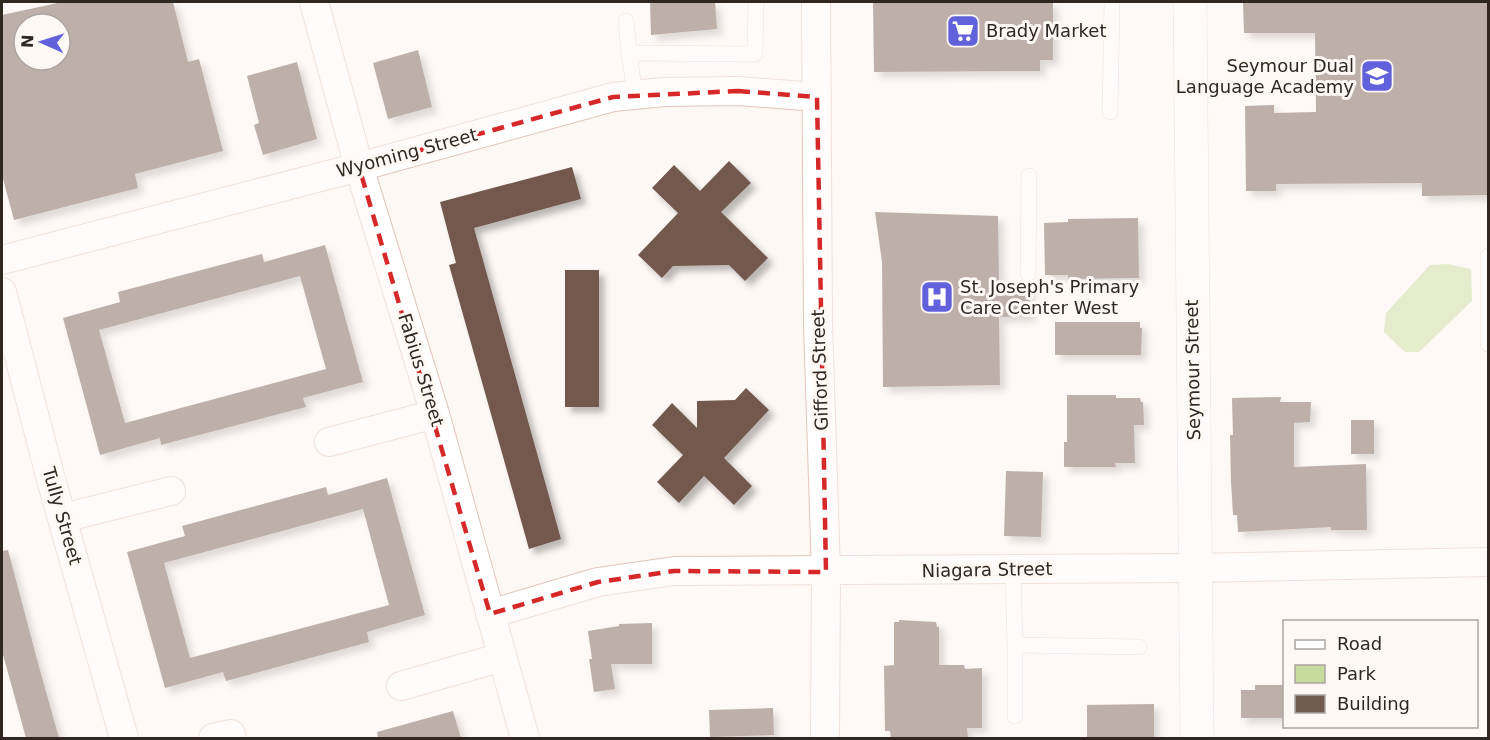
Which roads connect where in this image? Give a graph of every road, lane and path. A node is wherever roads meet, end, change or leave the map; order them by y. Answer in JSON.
{"nodes":[{"id":1,"x":314,"y":2,"type":"edge"},
{"id":2,"x":756,"y":2,"type":"edge"},
{"id":3,"x":816,"y":2,"type":"edge"},
{"id":4,"x":1112,"y":2,"type":"edge"},
{"id":5,"x":1190,"y":2,"type":"edge"},
{"id":6,"x":626,"y":21,"type":"dead end"},
{"id":7,"x":629,"y":53,"type":"junction"},
{"id":8,"x":635,"y":95,"type":"junction"},
{"id":9,"x":817,"y":97,"type":"junction"},
{"id":10,"x":1110,"y":112,"type":"dead end"},
{"id":11,"x":359,"y":167,"type":"junction"},
{"id":12,"x":1029,"y":176,"type":"dead end"},
{"id":13,"x":1488,"y":256,"type":"edge"},
{"id":14,"x":2,"y":260,"type":"edge"},
{"id":15,"x":1028,"y":274,"type":"dead end"},
{"id":16,"x":2,"y":292,"type":"edge"},
{"id":17,"x":1488,"y":344,"type":"edge"},
{"id":18,"x":435,"y":414,"type":"junction"},
{"id":19,"x":329,"y":442,"type":"dead end"},
{"id":20,"x":171,"y":491,"type":"dead end"},
{"id":21,"x":63,"y":518,"type":"junction"},
{"id":22,"x":1488,"y":562,"type":"edge"},
{"id":23,"x":1195,"y":568,"type":"junction"},
{"id":24,"x":1013,"y":570,"type":"junction"},
{"id":25,"x":826,"y":572,"type":"junction"},
{"id":26,"x":490,"y":614,"type":"junction"},
{"id":27,"x":1015,"y":645,"type":"junction"},
{"id":28,"x":1139,"y":647,"type":"dead end"},
{"id":29,"x":502,"y":657,"type":"junction"},
{"id":30,"x":401,"y":686,"type":"dead end"},
{"id":31,"x":1015,"y":716,"type":"dead end"},
{"id":32,"x":124,"y":738,"type":"edge"},
{"id":33,"x":525,"y":738,"type":"edge"},
{"id":34,"x":825,"y":738,"type":"edge"},
{"id":35,"x":1197,"y":738,"type":"edge"}],
"edges":[{"from":1,"to":11,"type":"street","name":"Fabius Street"},
{"from":2,"to":7,"type":"lane"},
{"from":3,"to":9,"type":"street","name":"Gifford Street"},
{"from":4,"to":10,"type":"lane"},
{"from":5,"to":23,"type":"street","name":"Seymour Street"},
{"from":6,"to":7,"type":"lane"},
{"from":7,"to":8,"type":"lane"},
{"from":8,"to":9,"type":"street","name":"Wyoming Street"},
{"from":8,"to":11,"type":"street","name":"Wyoming Street"},
{"from":9,"to":25,"type":"street","name":"Gifford Street"},
{"from":11,"to":14,"type":"street","name":"Wyoming Street"},
{"from":11,"to":18,"type":"street","name":"Fabius Street"},
{"from":12,"to":15,"type":"lane"},
{"from":13,"to":17,"type":"lane"},
{"from":16,"to":21,"type":"street","name":"Tully Street"},
{"from":18,"to":19,"type":"street"},
{"from":18,"to":26,"type":"street","name":"Fabius Street"},
{"from":20,"to":21,"type":"street"},
{"from":21,"to":32,"type":"street","name":"Tully Street"},
{"from":22,"to":23,"type":"street","name":"Niagara Street"},
{"from":23,"to":24,"type":"street","name":"Niagara Street"},
{"from":23,"to":35,"type":"street","name":"Seymour Street"},
{"from":24,"to":25,"type":"street","name":"Niagara Street"},
{"from":24,"to":27,"type":"lane"},
{"from":25,"to":26,"type":"street","name":"Niagara Street"},
{"from":25,"to":34,"type":"street","name":"Gifford Street"},
{"from":26,"to":29,"type":"street","name":"Fabius Street"},
{"from":27,"to":28,"type":"lane"},
{"from":27,"to":31,"type":"lane"},
{"from":29,"to":30,"type":"street"},
{"from":29,"to":33,"type":"street","name":"Fabius Street"}]}
